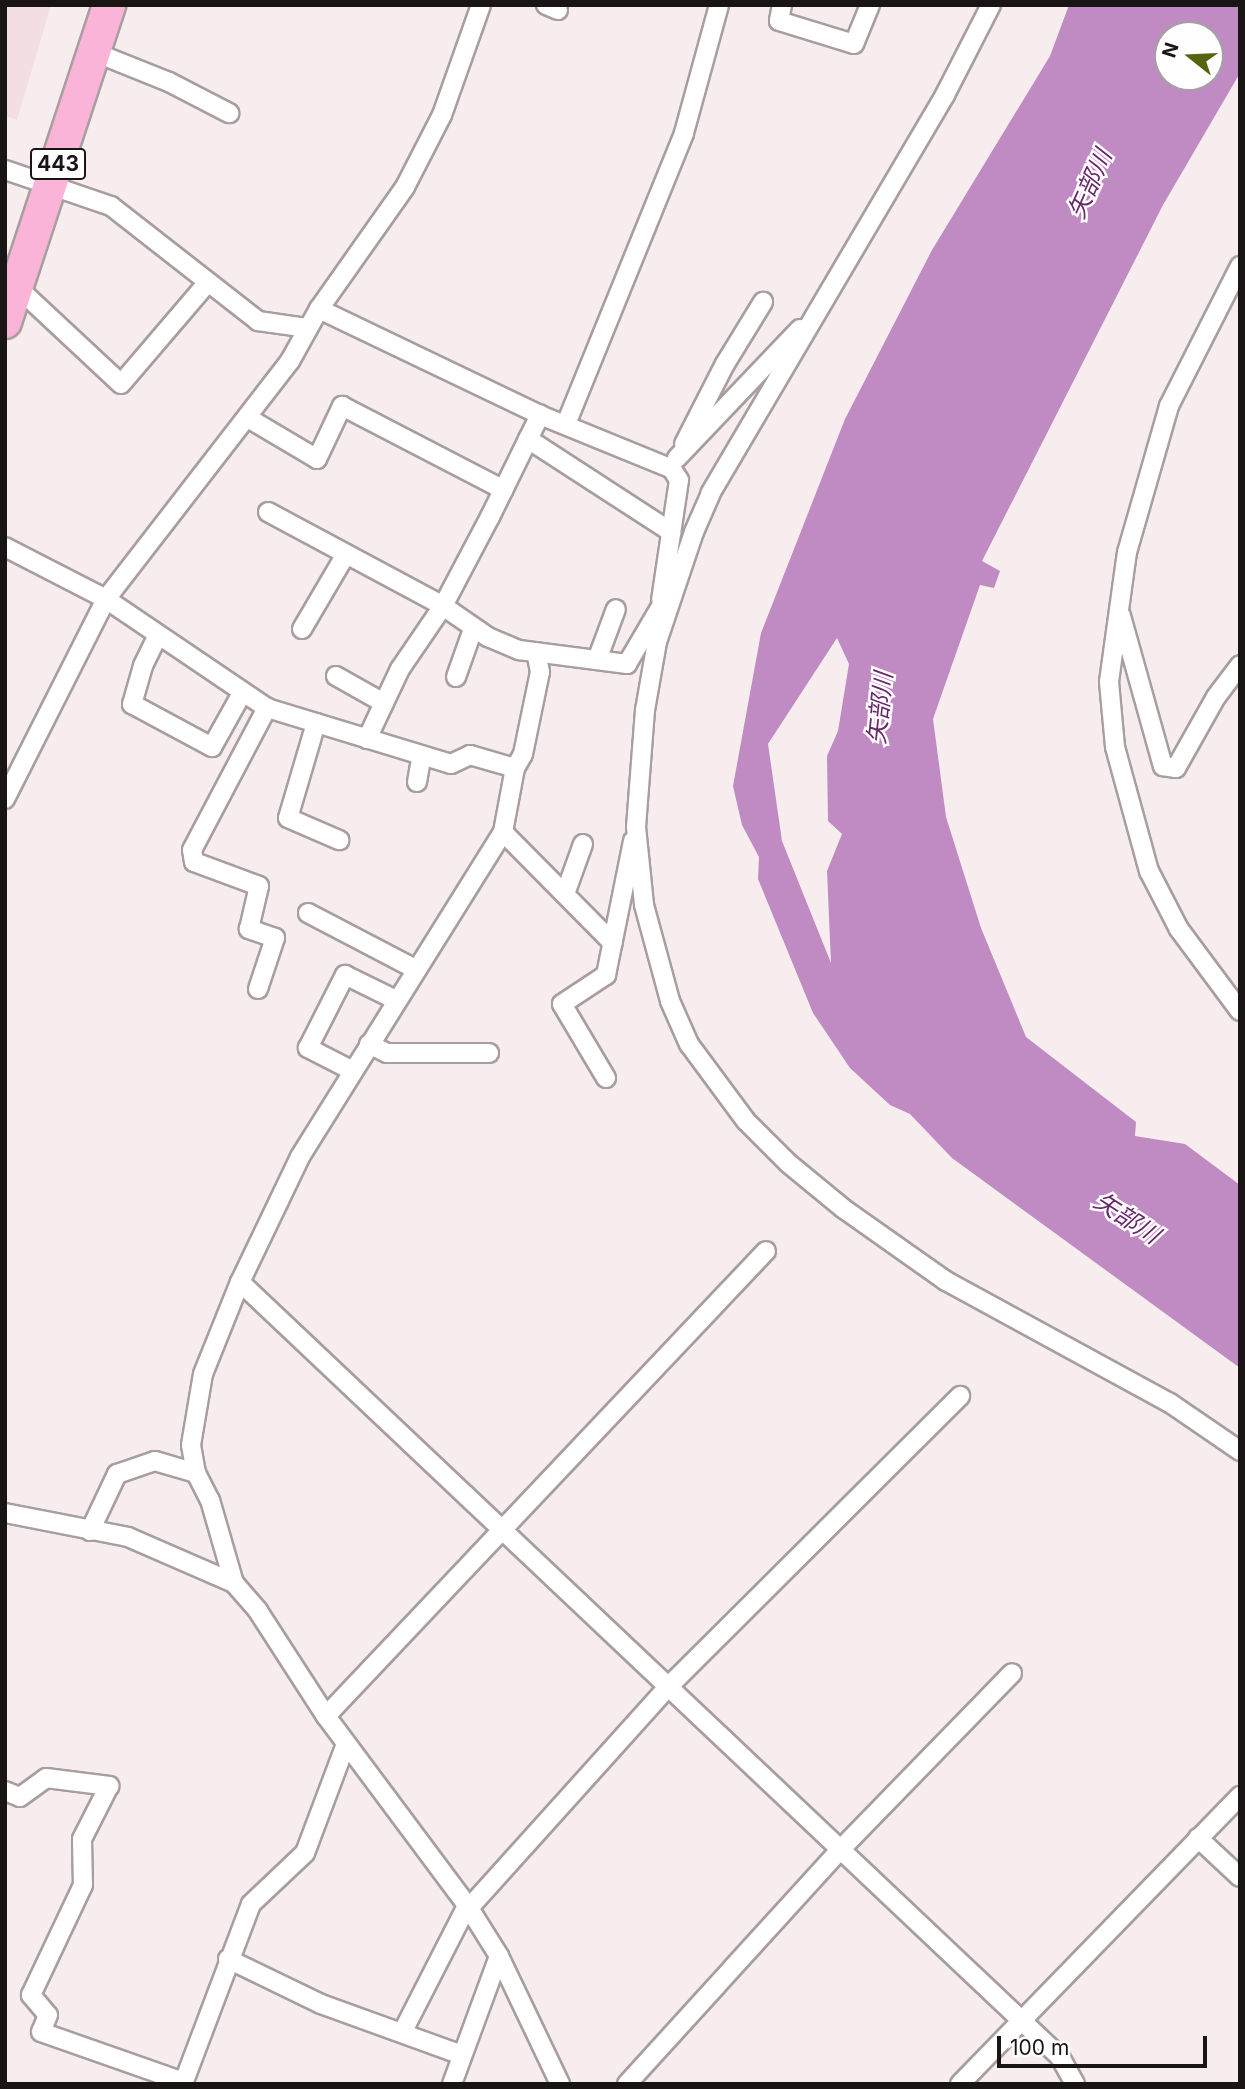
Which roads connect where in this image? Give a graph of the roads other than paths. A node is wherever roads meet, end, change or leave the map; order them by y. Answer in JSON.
{"nodes":[{"id":1,"x":109,"y":5,"type":"edge"},
{"id":2,"x":481,"y":5,"type":"edge"},
{"id":3,"x":719,"y":5,"type":"edge"},
{"id":4,"x":782,"y":5,"type":"edge"},
{"id":5,"x":870,"y":5,"type":"edge"},
{"id":6,"x":991,"y":5,"type":"edge"},
{"id":7,"x":94,"y":52,"type":"junction"},
{"id":8,"x":229,"y":113,"type":"dead end"},
{"id":9,"x":5,"y":170,"type":"edge"},
{"id":10,"x":51,"y":184,"type":"junction"},
{"id":11,"x":1240,"y":266,"type":"edge"},
{"id":12,"x":208,"y":282,"type":"junction"},
{"id":13,"x":17,"y":286,"type":"junction"},
{"id":14,"x":763,"y":302,"type":"dead end"},
{"id":15,"x":319,"y":309,"type":"junction"},
{"id":16,"x":814,"y":317,"type":"junction"},
{"id":17,"x":5,"y":322,"type":"edge"},
{"id":18,"x":307,"y":328,"type":"junction"},
{"id":19,"x":540,"y":415,"type":"junction"},
{"id":20,"x":248,"y":418,"type":"junction"},
{"id":21,"x":566,"y":424,"type":"junction"},
{"id":22,"x":528,"y":439,"type":"junction"},
{"id":23,"x":675,"y":464,"type":"junction"},
{"id":24,"x":504,"y":490,"type":"junction"},
{"id":25,"x":268,"y":512,"type":"dead end"},
{"id":26,"x":671,"y":532,"type":"junction"},
{"id":27,"x":5,"y":547,"type":"edge"},
{"id":28,"x":346,"y":554,"type":"junction"},
{"id":29,"x":106,"y":599,"type":"junction"},
{"id":30,"x":665,"y":603,"type":"junction"},
{"id":31,"x":443,"y":606,"type":"junction"},
{"id":32,"x":616,"y":609,"type":"dead end"},
{"id":33,"x":1119,"y":610,"type":"junction"},
{"id":34,"x":302,"y":629,"type":"dead end"},
{"id":35,"x":473,"y":629,"type":"junction"},
{"id":36,"x":158,"y":635,"type":"junction"},
{"id":37,"x":536,"y":652,"type":"junction"},
{"id":38,"x":597,"y":660,"type":"junction"},
{"id":39,"x":1240,"y":665,"type":"edge"},
{"id":40,"x":336,"y":676,"type":"dead end"},
{"id":41,"x":456,"y":677,"type":"dead end"},
{"id":42,"x":242,"y":693,"type":"junction"},
{"id":43,"x":384,"y":703,"type":"junction"},
{"id":44,"x":267,"y":708,"type":"junction"},
{"id":45,"x":316,"y":723,"type":"junction"},
{"id":46,"x":367,"y":739,"type":"junction"},
{"id":47,"x":422,"y":755,"type":"junction"},
{"id":48,"x":515,"y":768,"type":"junction"},
{"id":49,"x":417,"y":782,"type":"dead end"},
{"id":50,"x":8,"y":787,"type":"edge"},
{"id":51,"x":636,"y":827,"type":"junction"},
{"id":52,"x":503,"y":832,"type":"junction"},
{"id":53,"x":339,"y":840,"type":"dead end"},
{"id":54,"x":583,"y":844,"type":"dead end"},
{"id":55,"x":565,"y":894,"type":"junction"},
{"id":56,"x":308,"y":913,"type":"dead end"},
{"id":57,"x":613,"y":943,"type":"junction"},
{"id":58,"x":415,"y":969,"type":"junction"},
{"id":59,"x":258,"y":989,"type":"dead end"},
{"id":60,"x":396,"y":999,"type":"junction"},
{"id":61,"x":1240,"y":1011,"type":"edge"},
{"id":62,"x":369,"y":1044,"type":"junction"},
{"id":63,"x":489,"y":1052,"type":"dead end"},
{"id":64,"x":353,"y":1071,"type":"junction"},
{"id":65,"x":606,"y":1078,"type":"dead end"},
{"id":66,"x":766,"y":1251,"type":"dead end"},
{"id":67,"x":240,"y":1283,"type":"junction"},
{"id":68,"x":960,"y":1396,"type":"dead end"},
{"id":69,"x":1240,"y":1451,"type":"edge"},
{"id":70,"x":196,"y":1473,"type":"junction"},
{"id":71,"x":5,"y":1513,"type":"edge"},
{"id":72,"x":501,"y":1528,"type":"junction"},
{"id":73,"x":90,"y":1531,"type":"junction"},
{"id":74,"x":234,"y":1583,"type":"junction"},
{"id":75,"x":1012,"y":1673,"type":"dead end"},
{"id":76,"x":667,"y":1688,"type":"junction"},
{"id":77,"x":326,"y":1716,"type":"junction"},
{"id":78,"x":346,"y":1744,"type":"junction"},
{"id":79,"x":5,"y":1791,"type":"edge"},
{"id":80,"x":1240,"y":1796,"type":"edge"},
{"id":81,"x":1198,"y":1838,"type":"junction"},
{"id":82,"x":839,"y":1851,"type":"junction"},
{"id":83,"x":1240,"y":1877,"type":"edge"},
{"id":84,"x":468,"y":1907,"type":"junction"},
{"id":85,"x":499,"y":1956,"type":"junction"},
{"id":86,"x":228,"y":1959,"type":"junction"},
{"id":87,"x":1020,"y":2020,"type":"junction"},
{"id":88,"x":402,"y":2033,"type":"junction"},
{"id":89,"x":463,"y":2055,"type":"junction"},
{"id":90,"x":183,"y":2083,"type":"edge"},
{"id":91,"x":452,"y":2084,"type":"edge"},
{"id":92,"x":560,"y":2084,"type":"edge"},
{"id":93,"x":627,"y":2084,"type":"edge"},
{"id":94,"x":960,"y":2084,"type":"edge"},
{"id":95,"x":1075,"y":2084,"type":"edge"}],
"edges":[{"from":1,"to":7,"type":"highway","number":"443"},
{"from":2,"to":15,"type":"street"},
{"from":3,"to":21,"type":"street"},
{"from":4,"to":5,"type":"street"},
{"from":6,"to":16,"type":"street"},
{"from":7,"to":8,"type":"street"},
{"from":7,"to":10,"type":"highway","number":"443"},
{"from":9,"to":10,"type":"street"},
{"from":10,"to":12,"type":"street"},
{"from":10,"to":13,"type":"highway","number":"443"},
{"from":11,"to":33,"type":"street"},
{"from":12,"to":13,"type":"street"},
{"from":12,"to":18,"type":"street"},
{"from":13,"to":17,"type":"highway","number":"443"},
{"from":14,"to":23,"type":"street"},
{"from":15,"to":18,"type":"street"},
{"from":15,"to":19,"type":"street"},
{"from":16,"to":23,"type":"street"},
{"from":16,"to":30,"type":"street"},
{"from":18,"to":20,"type":"street"},
{"from":19,"to":21,"type":"street"},
{"from":19,"to":22,"type":"street"},
{"from":20,"to":24,"type":"street"},
{"from":20,"to":29,"type":"street"},
{"from":21,"to":23,"type":"street"},
{"from":22,"to":24,"type":"street"},
{"from":22,"to":26,"type":"street"},
{"from":23,"to":26,"type":"street"},
{"from":24,"to":31,"type":"street"},
{"from":25,"to":28,"type":"street"},
{"from":26,"to":30,"type":"street"},
{"from":27,"to":29,"type":"street"},
{"from":28,"to":31,"type":"street"},
{"from":28,"to":34,"type":"street"},
{"from":29,"to":36,"type":"street"},
{"from":29,"to":50,"type":"street"},
{"from":30,"to":38,"type":"street"},
{"from":30,"to":51,"type":"street"},
{"from":31,"to":35,"type":"street"},
{"from":31,"to":43,"type":"street"},
{"from":32,"to":38,"type":"street"},
{"from":33,"to":39,"type":"street"},
{"from":33,"to":61,"type":"street"},
{"from":35,"to":37,"type":"street"},
{"from":35,"to":41,"type":"street"},
{"from":36,"to":42,"type":"street"},
{"from":36,"to":42,"type":"street"},
{"from":37,"to":38,"type":"street"},
{"from":37,"to":48,"type":"street"},
{"from":40,"to":43,"type":"street"},
{"from":42,"to":44,"type":"street"},
{"from":43,"to":46,"type":"street"},
{"from":44,"to":45,"type":"street"},
{"from":44,"to":59,"type":"street"},
{"from":45,"to":46,"type":"street"},
{"from":45,"to":53,"type":"street"},
{"from":46,"to":47,"type":"street"},
{"from":47,"to":48,"type":"street"},
{"from":47,"to":49,"type":"street"},
{"from":48,"to":52,"type":"street"},
{"from":51,"to":57,"type":"street"},
{"from":51,"to":69,"type":"street"},
{"from":52,"to":55,"type":"street"},
{"from":52,"to":58,"type":"street"},
{"from":54,"to":55,"type":"street"},
{"from":55,"to":57,"type":"street"},
{"from":56,"to":58,"type":"street"},
{"from":57,"to":65,"type":"street"},
{"from":58,"to":60,"type":"street"},
{"from":60,"to":62,"type":"street"},
{"from":60,"to":64,"type":"street"},
{"from":62,"to":63,"type":"street"},
{"from":62,"to":64,"type":"street"},
{"from":64,"to":67,"type":"street"},
{"from":66,"to":72,"type":"street"},
{"from":67,"to":70,"type":"street"},
{"from":67,"to":72,"type":"street"},
{"from":68,"to":76,"type":"street"},
{"from":70,"to":73,"type":"street"},
{"from":70,"to":74,"type":"street"},
{"from":71,"to":73,"type":"street"},
{"from":72,"to":76,"type":"street"},
{"from":72,"to":77,"type":"street"},
{"from":73,"to":74,"type":"street"},
{"from":74,"to":77,"type":"street"},
{"from":75,"to":82,"type":"street"},
{"from":76,"to":82,"type":"street"},
{"from":76,"to":84,"type":"street"},
{"from":77,"to":78,"type":"street"},
{"from":78,"to":84,"type":"street"},
{"from":78,"to":86,"type":"street"},
{"from":79,"to":90,"type":"street"},
{"from":80,"to":81,"type":"street"},
{"from":81,"to":83,"type":"street"},
{"from":81,"to":87,"type":"street"},
{"from":82,"to":87,"type":"street"},
{"from":82,"to":93,"type":"street"},
{"from":84,"to":85,"type":"street"},
{"from":84,"to":88,"type":"street"},
{"from":85,"to":89,"type":"street"},
{"from":85,"to":92,"type":"street"},
{"from":86,"to":88,"type":"street"},
{"from":86,"to":90,"type":"street"},
{"from":87,"to":94,"type":"street"},
{"from":87,"to":95,"type":"street"},
{"from":88,"to":89,"type":"street"},
{"from":89,"to":91,"type":"street"}]}
